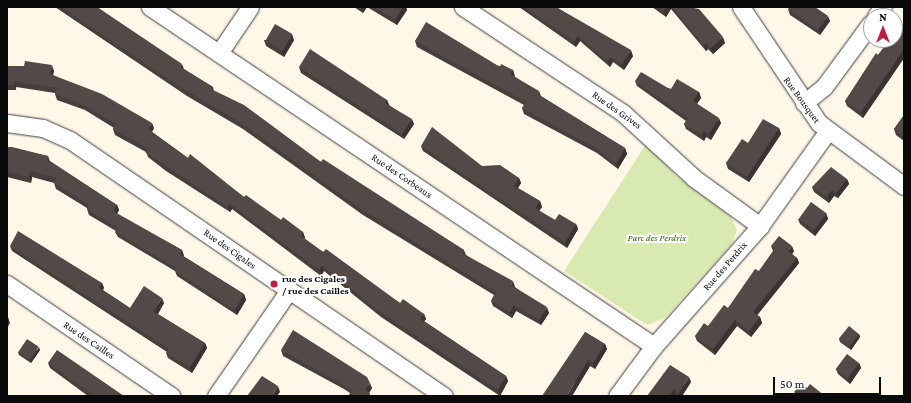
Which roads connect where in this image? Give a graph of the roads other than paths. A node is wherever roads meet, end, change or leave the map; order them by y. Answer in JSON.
{"nodes":[{"id":1,"x":150,"y":7,"type":"edge"},
{"id":2,"x":250,"y":7,"type":"edge"},
{"id":3,"x":463,"y":7,"type":"edge"},
{"id":4,"x":741,"y":7,"type":"edge"},
{"id":5,"x":863,"y":34,"type":"edge"},
{"id":6,"x":219,"y":53,"type":"junction"},
{"id":7,"x":804,"y":103,"type":"junction"},
{"id":8,"x":7,"y":123,"type":"edge"},
{"id":9,"x":827,"y":132,"type":"junction"},
{"id":10,"x":904,"y":186,"type":"edge"},
{"id":11,"x":760,"y":226,"type":"junction"},
{"id":12,"x":7,"y":284,"type":"edge"},
{"id":13,"x":289,"y":290,"type":"junction"},
{"id":14,"x":654,"y":346,"type":"junction"},
{"id":15,"x":424,"y":390,"type":"edge"},
{"id":16,"x":171,"y":396,"type":"edge"},
{"id":17,"x":216,"y":396,"type":"edge"},
{"id":18,"x":444,"y":396,"type":"edge"},
{"id":19,"x":617,"y":396,"type":"edge"}],
"edges":[{"from":1,"to":6,"type":"street","name":"Rue des Corbeaux"},
{"from":2,"to":6,"type":"street"},
{"from":3,"to":11,"type":"street","name":"Rue des Grives"},
{"from":4,"to":7,"type":"street","name":"Rue Bousquet"},
{"from":5,"to":7,"type":"street"},
{"from":6,"to":14,"type":"street","name":"Rue des Corbeaux"},
{"from":7,"to":9,"type":"street","name":"Rue Bousquet"},
{"from":8,"to":13,"type":"street","name":"Rue des Cigales"},
{"from":9,"to":10,"type":"street","name":"Rue Bousquet"},
{"from":9,"to":11,"type":"street","name":"Rue des Perdrix"},
{"from":11,"to":14,"type":"street","name":"Rue des Perdrix"},
{"from":12,"to":16,"type":"street","name":"Rue des Cailles"},
{"from":13,"to":15,"type":"street","name":"Rue des Cigales"},
{"from":13,"to":17,"type":"street"},
{"from":14,"to":19,"type":"street","name":"Rue des Perdrix"},
{"from":15,"to":18,"type":"street","name":"Rue des Cigales"}]}
